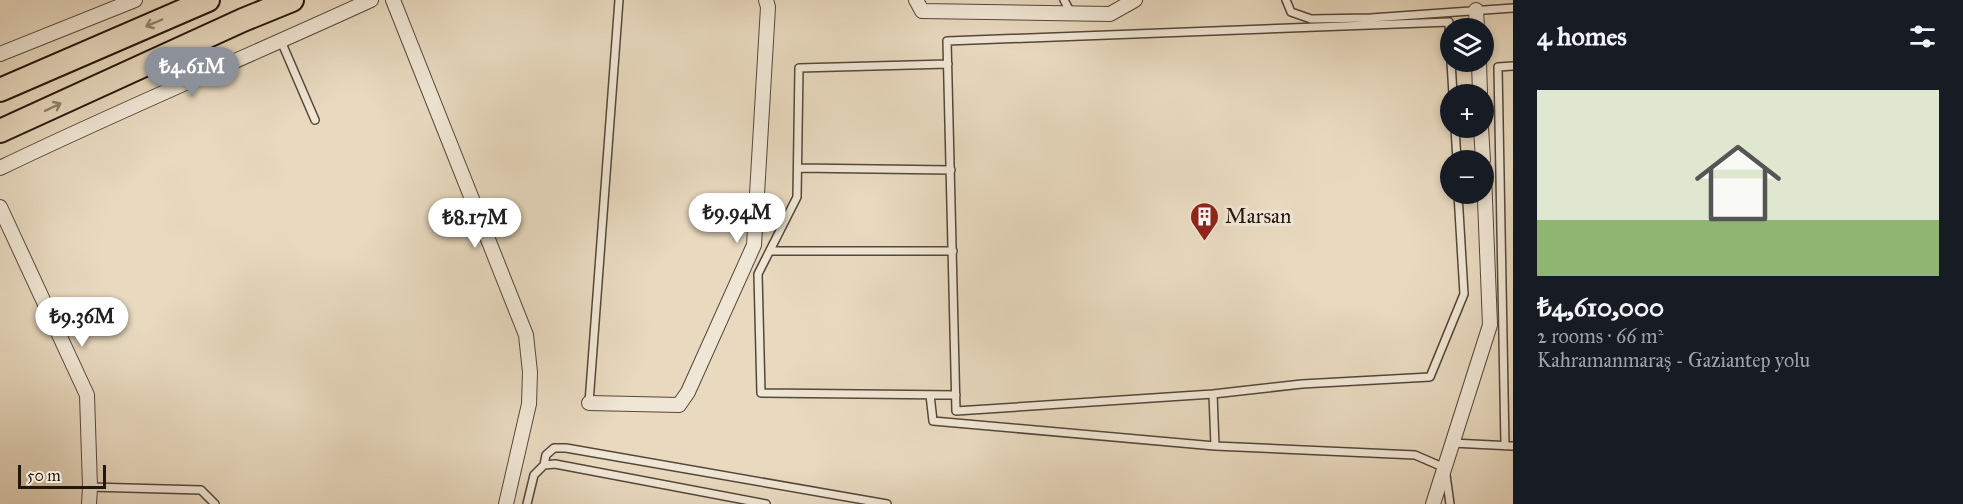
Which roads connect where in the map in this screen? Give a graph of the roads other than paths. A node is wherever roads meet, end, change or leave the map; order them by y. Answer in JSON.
{"nodes":[{"id":1,"x":135,"y":0,"type":"edge"},
{"id":2,"x":208,"y":0,"type":"edge"},
{"id":3,"x":292,"y":0,"type":"edge"},
{"id":4,"x":371,"y":0,"type":"edge"},
{"id":5,"x":393,"y":0,"type":"edge"},
{"id":6,"x":619,"y":0,"type":"edge"},
{"id":7,"x":766,"y":0,"type":"edge"},
{"id":8,"x":916,"y":0,"type":"edge"},
{"id":9,"x":1064,"y":0,"type":"edge"},
{"id":10,"x":1135,"y":0,"type":"edge"},
{"id":11,"x":1286,"y":0,"type":"edge"},
{"id":12,"x":1513,"y":8,"type":"edge"},
{"id":13,"x":1476,"y":9,"type":"junction"},
{"id":14,"x":1071,"y":13,"type":"junction"},
{"id":15,"x":1476,"y":18,"type":"edge"},
{"id":16,"x":1440,"y":22,"type":"edge"},
{"id":17,"x":281,"y":41,"type":"junction"},
{"id":18,"x":0,"y":54,"type":"edge"},
{"id":19,"x":948,"y":64,"type":"junction"},
{"id":20,"x":1513,"y":66,"type":"edge"},
{"id":21,"x":0,"y":90,"type":"edge"},
{"id":22,"x":315,"y":120,"type":"dead end"},
{"id":23,"x":0,"y":131,"type":"edge"},
{"id":24,"x":0,"y":168,"type":"edge"},
{"id":25,"x":798,"y":168,"type":"junction"},
{"id":26,"x":951,"y":170,"type":"junction"},
{"id":27,"x":1459,"y":204,"type":"edge"},
{"id":28,"x":1485,"y":204,"type":"edge"},
{"id":29,"x":0,"y":207,"type":"edge"},
{"id":30,"x":770,"y":250,"type":"junction"},
{"id":31,"x":952,"y":252,"type":"junction"},
{"id":32,"x":1213,"y":394,"type":"junction"},
{"id":33,"x":930,"y":395,"type":"junction"},
{"id":34,"x":956,"y":395,"type":"junction"},
{"id":35,"x":589,"y":403,"type":"joint"},
{"id":36,"x":1452,"y":443,"type":"junction"},
{"id":37,"x":1215,"y":446,"type":"junction"},
{"id":38,"x":1505,"y":446,"type":"junction"},
{"id":39,"x":1513,"y":446,"type":"edge"},
{"id":40,"x":544,"y":465,"type":"junction"},
{"id":41,"x":1445,"y":468,"type":"junction"},
{"id":42,"x":90,"y":487,"type":"junction"},
{"id":43,"x":88,"y":504,"type":"edge"},
{"id":44,"x":215,"y":504,"type":"edge"},
{"id":45,"x":506,"y":504,"type":"edge"},
{"id":46,"x":527,"y":504,"type":"edge"},
{"id":47,"x":766,"y":504,"type":"edge"},
{"id":48,"x":887,"y":504,"type":"edge"},
{"id":49,"x":1433,"y":504,"type":"edge"},
{"id":50,"x":1450,"y":504,"type":"edge"}],
"edges":[{"from":1,"to":18,"type":"street"},
{"from":2,"to":21,"type":"highway","one_way":true},
{"from":23,"to":3,"type":"highway","one_way":true},
{"from":4,"to":17,"type":"street"},
{"from":5,"to":45,"type":"street"},
{"from":6,"to":35,"type":"lane"},
{"from":7,"to":35,"type":"street"},
{"from":8,"to":14,"type":"street"},
{"from":9,"to":14,"type":"lane"},
{"from":10,"to":14,"type":"street"},
{"from":11,"to":13,"type":"lane"},
{"from":12,"to":13,"type":"lane"},
{"from":13,"to":15,"type":"street"},
{"from":16,"to":19,"type":"lane"},
{"from":17,"to":22,"type":"lane"},
{"from":17,"to":24,"type":"street"},
{"from":19,"to":25,"type":"lane"},
{"from":19,"to":26,"type":"lane"},
{"from":20,"to":38,"type":"lane"},
{"from":25,"to":26,"type":"lane"},
{"from":25,"to":30,"type":"lane"},
{"from":26,"to":31,"type":"lane"},
{"from":27,"to":32,"type":"lane"},
{"from":28,"to":36,"type":"street"},
{"from":29,"to":42,"type":"street"},
{"from":30,"to":31,"type":"lane"},
{"from":30,"to":33,"type":"lane"},
{"from":31,"to":34,"type":"lane"},
{"from":32,"to":34,"type":"lane"},
{"from":32,"to":37,"type":"lane"},
{"from":33,"to":34,"type":"lane"},
{"from":33,"to":37,"type":"lane"},
{"from":36,"to":38,"type":"lane"},
{"from":36,"to":41,"type":"street"},
{"from":37,"to":41,"type":"lane"},
{"from":38,"to":39,"type":"lane"},
{"from":40,"to":46,"type":"lane"},
{"from":40,"to":47,"type":"lane"},
{"from":40,"to":48,"type":"lane"},
{"from":41,"to":49,"type":"street"},
{"from":41,"to":50,"type":"lane"},
{"from":42,"to":43,"type":"street"},
{"from":42,"to":44,"type":"lane"}]}
